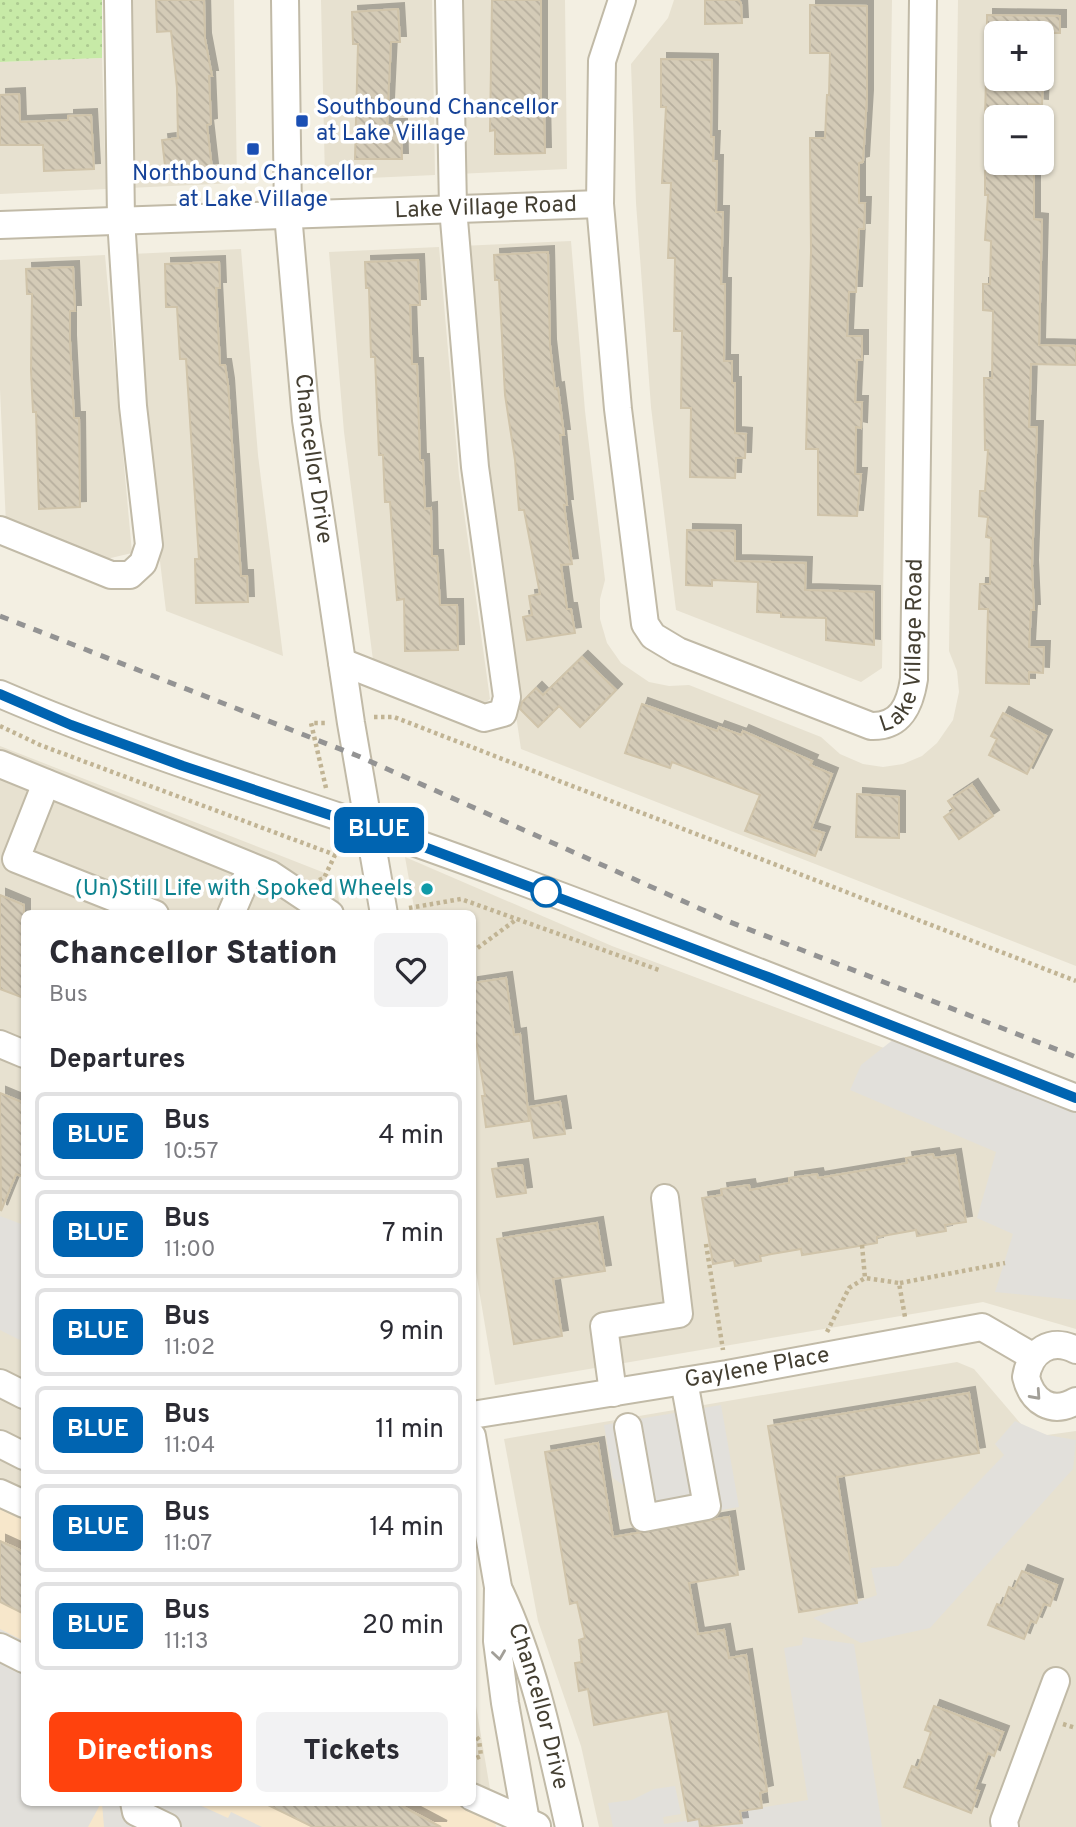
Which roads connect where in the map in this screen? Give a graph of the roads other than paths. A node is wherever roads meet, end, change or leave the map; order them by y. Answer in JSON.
{"nodes":[{"id":1,"x":118,"y":0,"type":"edge"},
{"id":2,"x":285,"y":0,"type":"edge"},
{"id":3,"x":449,"y":0,"type":"edge"},
{"id":4,"x":622,"y":0,"type":"edge"},
{"id":5,"x":923,"y":0,"type":"edge"},
{"id":6,"x":600,"y":204,"type":"junction"},
{"id":7,"x":453,"y":208,"type":"junction"},
{"id":8,"x":288,"y":214,"type":"junction"},
{"id":9,"x":121,"y":219,"type":"junction"},
{"id":10,"x":0,"y":225,"type":"edge"},
{"id":11,"x":0,"y":530,"type":"edge"},
{"id":12,"x":342,"y":662,"type":"junction"},
{"id":13,"x":0,"y":694,"type":"edge"},
{"id":14,"x":0,"y":764,"type":"edge"},
{"id":15,"x":46,"y":783,"type":"junction"},
{"id":16,"x":370,"y":827,"type":"junction"},
{"id":17,"x":251,"y":867,"type":"junction"},
{"id":18,"x":145,"y":910,"type":"edge"},
{"id":19,"x":234,"y":910,"type":"edge"},
{"id":20,"x":324,"y":910,"type":"edge"},
{"id":21,"x":397,"y":910,"type":"edge"},
{"id":22,"x":0,"y":1044,"type":"edge"},
{"id":23,"x":21,"y":1053,"type":"edge"},
{"id":24,"x":1076,"y":1098,"type":"edge"},
{"id":25,"x":665,"y":1198,"type":"dead end"},
{"id":26,"x":1076,"y":1350,"type":"edge"},
{"id":27,"x":1032,"y":1356,"type":"junction"},
{"id":28,"x":684,"y":1381,"type":"junction"},
{"id":29,"x":0,"y":1383,"type":"edge"},
{"id":30,"x":613,"y":1393,"type":"junction"},
{"id":31,"x":21,"y":1394,"type":"edge"},
{"id":32,"x":1076,"y":1401,"type":"edge"},
{"id":33,"x":476,"y":1414,"type":"edge"},
{"id":34,"x":628,"y":1427,"type":"dead end"},
{"id":35,"x":0,"y":1444,"type":"edge"},
{"id":36,"x":21,"y":1454,"type":"edge"},
{"id":37,"x":476,"y":1482,"type":"edge"},
{"id":38,"x":0,"y":1493,"type":"edge"},
{"id":39,"x":21,"y":1503,"type":"edge"},
{"id":40,"x":481,"y":1539,"type":"edge"},
{"id":41,"x":498,"y":1587,"type":"junction"},
{"id":42,"x":0,"y":1647,"type":"edge"},
{"id":43,"x":21,"y":1658,"type":"edge"},
{"id":44,"x":1056,"y":1681,"type":"dead end"},
{"id":45,"x":476,"y":1799,"type":"edge"},
{"id":46,"x":135,"y":1806,"type":"edge"},
{"id":47,"x":531,"y":1825,"type":"edge"},
{"id":48,"x":167,"y":1827,"type":"edge"},
{"id":49,"x":569,"y":1827,"type":"edge"},
{"id":50,"x":1005,"y":1827,"type":"edge"}],
"edges":[{"from":1,"to":9,"type":"street"},
{"from":2,"to":8,"type":"street","name":"Chancellor Drive"},
{"from":3,"to":7,"type":"street"},
{"from":4,"to":6,"type":"street","name":"Lake Village Road"},
{"from":5,"to":6,"type":"street","name":"Lake Village Road"},
{"from":6,"to":7,"type":"street","name":"Lake Village Road"},
{"from":7,"to":8,"type":"street","name":"Lake Village Road"},
{"from":7,"to":12,"type":"street"},
{"from":8,"to":9,"type":"street","name":"Lake Village Road"},
{"from":8,"to":12,"type":"street","name":"Chancellor Drive"},
{"from":9,"to":10,"type":"street","name":"Lake Village Road"},
{"from":9,"to":11,"type":"street"},
{"from":12,"to":16,"type":"street","name":"Chancellor Drive"},
{"from":13,"to":16,"type":"street"},
{"from":14,"to":15,"type":"street"},
{"from":15,"to":17,"type":"street"},
{"from":15,"to":18,"type":"street"},
{"from":16,"to":21,"type":"street","name":"Chancellor Drive"},
{"from":16,"to":24,"type":"street"},
{"from":17,"to":19,"type":"street"},
{"from":17,"to":20,"type":"street"},
{"from":22,"to":23,"type":"street"},
{"from":25,"to":30,"type":"street"},
{"from":26,"to":27,"type":"street"},
{"from":27,"to":28,"type":"street","name":"Gaylene Place"},
{"from":27,"to":32,"type":"street","one_way":true},
{"from":28,"to":30,"type":"street","name":"Gaylene Place"},
{"from":28,"to":34,"type":"street"},
{"from":29,"to":31,"type":"street"},
{"from":30,"to":33,"type":"street","name":"Gaylene Place"},
{"from":35,"to":36,"type":"street"},
{"from":37,"to":40,"type":"street","name":"Chancellor Drive"},
{"from":38,"to":39,"type":"street"},
{"from":40,"to":41,"type":"street","name":"Chancellor Drive"},
{"from":41,"to":47,"type":"street","name":"Chancellor Drive","one_way":true},
{"from":41,"to":49,"type":"street","name":"Chancellor Drive"},
{"from":42,"to":43,"type":"street"},
{"from":44,"to":50,"type":"street"},
{"from":45,"to":47,"type":"street"},
{"from":46,"to":48,"type":"street"}]}
